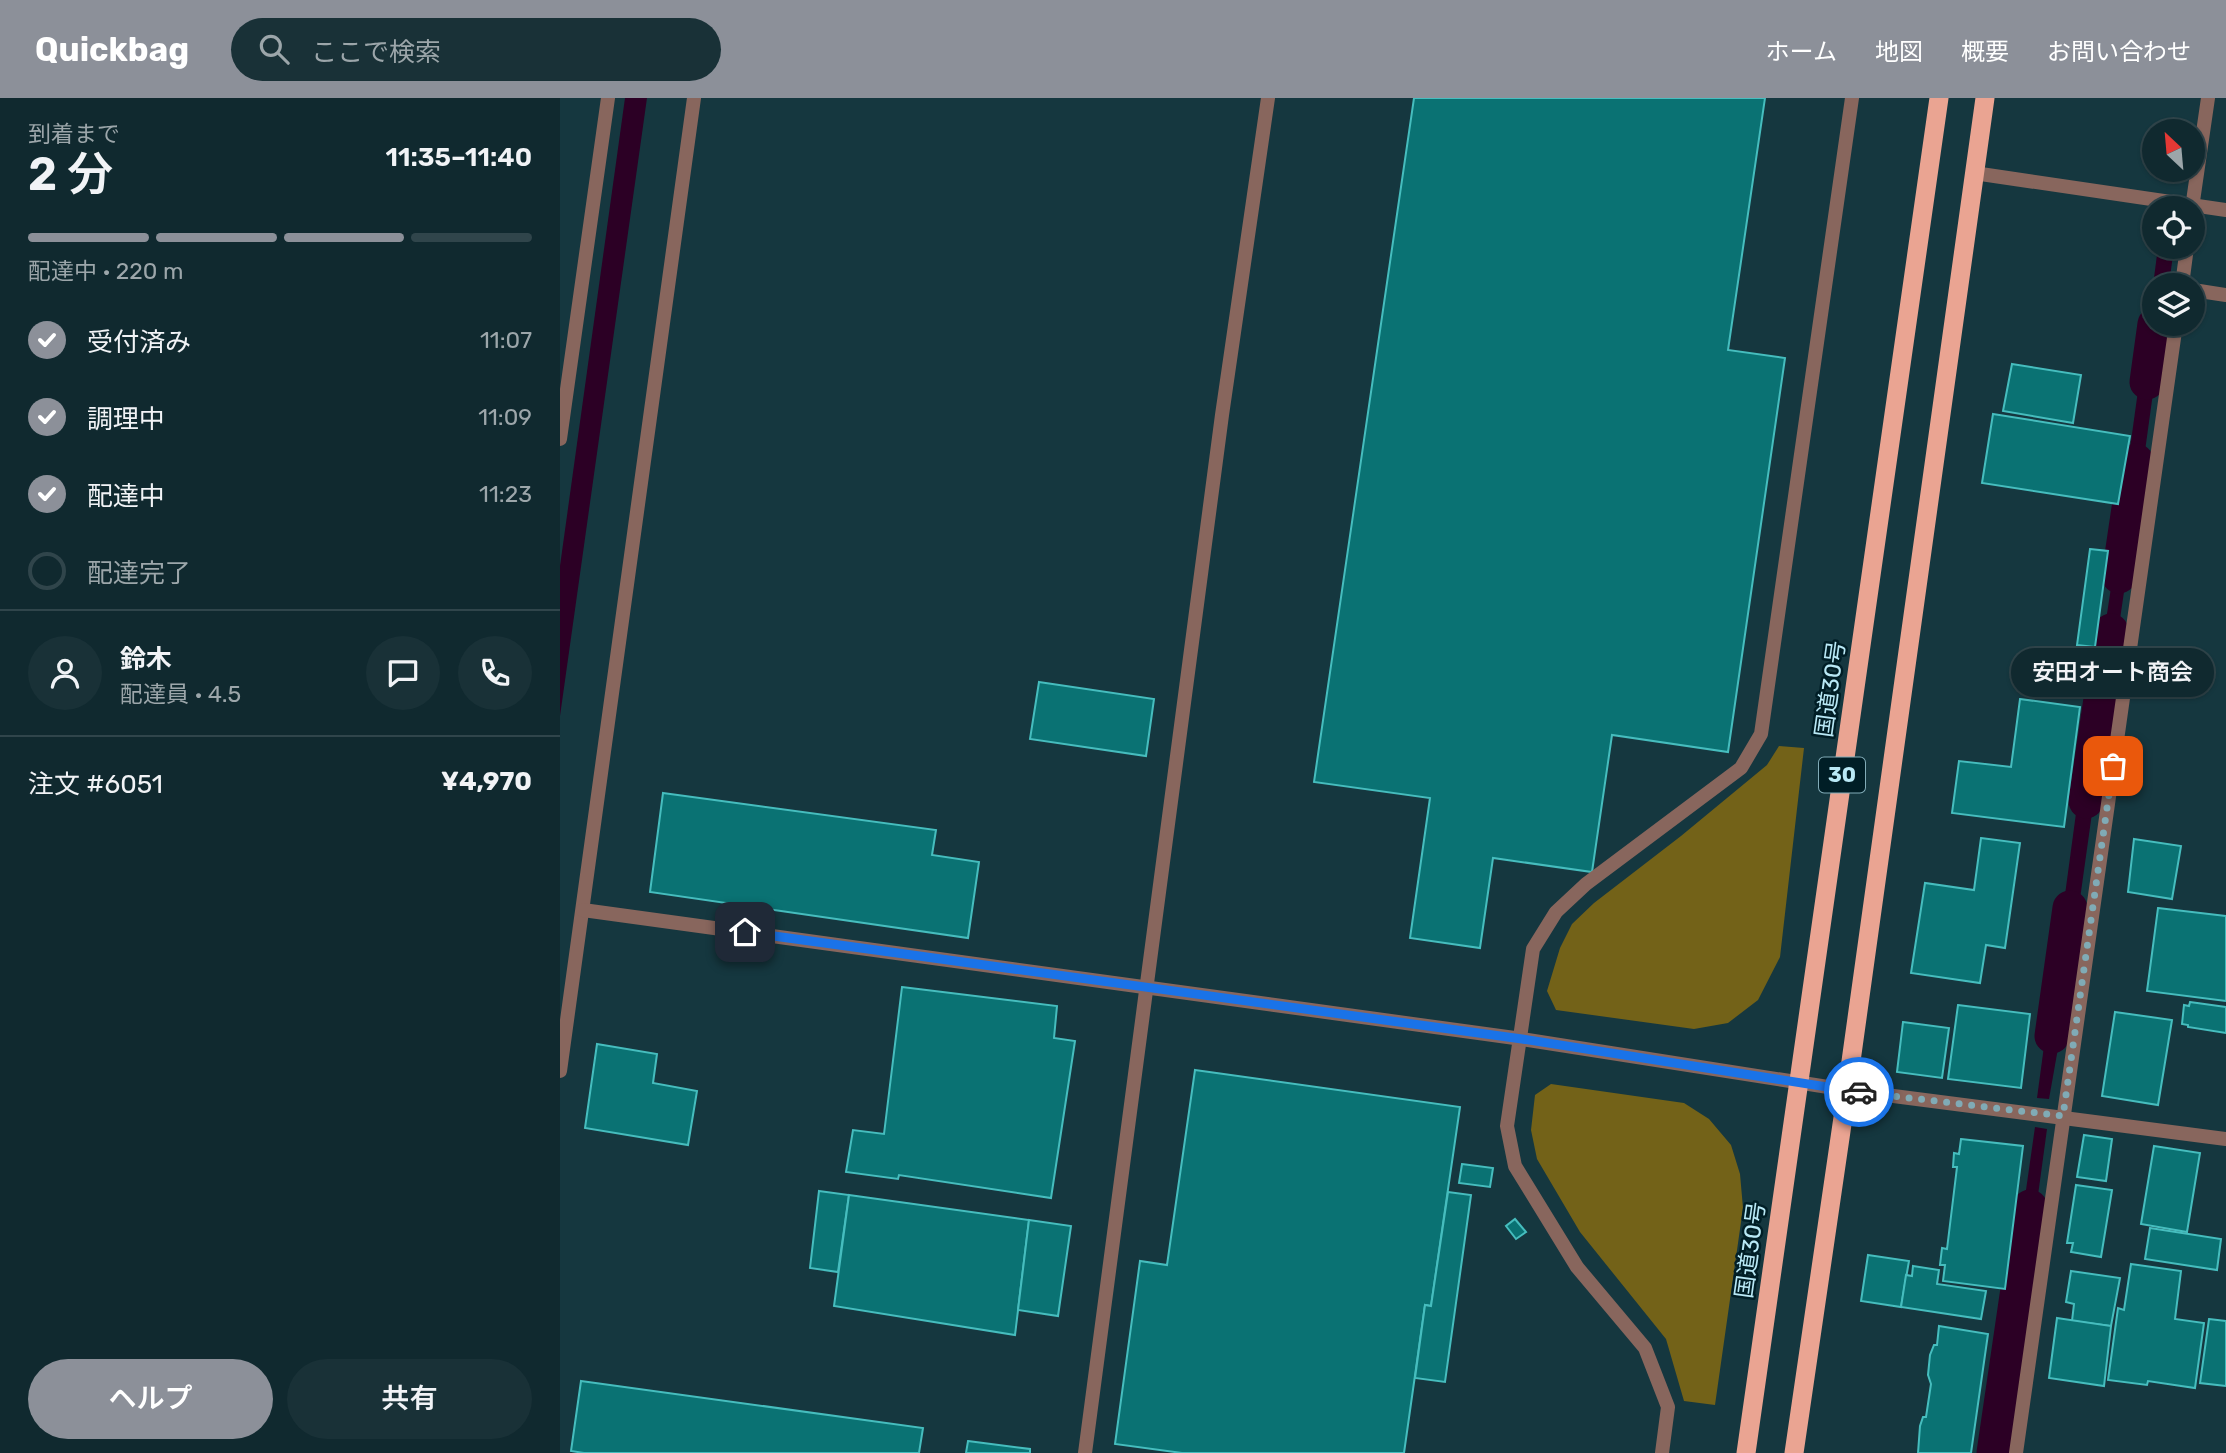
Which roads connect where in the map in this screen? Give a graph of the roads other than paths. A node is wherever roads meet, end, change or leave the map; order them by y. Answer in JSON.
{"nodes":[{"id":1,"x":608,"y":98,"type":"edge"},
{"id":2,"x":694,"y":98,"type":"edge"},
{"id":3,"x":1268,"y":98,"type":"edge"},
{"id":4,"x":1852,"y":98,"type":"edge"},
{"id":5,"x":1939,"y":98,"type":"edge"},
{"id":6,"x":1985,"y":98,"type":"edge"},
{"id":7,"x":2208,"y":98,"type":"edge"},
{"id":8,"x":1974,"y":173,"type":"junction"},
{"id":9,"x":2194,"y":196,"type":"edge"},
{"id":10,"x":2142,"y":198,"type":"edge"},
{"id":11,"x":2205,"y":207,"type":"edge"},
{"id":12,"x":2226,"y":210,"type":"edge"},
{"id":13,"x":2205,"y":292,"type":"edge"},
{"id":14,"x":2226,"y":295,"type":"edge"},
{"id":15,"x":2174,"y":336,"type":"edge"},
{"id":16,"x":560,"y":439,"type":"edge"},
{"id":17,"x":583,"y":910,"type":"junction"},
{"id":18,"x":1148,"y":987,"type":"junction"},
{"id":19,"x":1522,"y":1039,"type":"junction"},
{"id":20,"x":560,"y":1071,"type":"edge"},
{"id":21,"x":1798,"y":1082,"type":"junction"},
{"id":22,"x":1847,"y":1090,"type":"junction"},
{"id":23,"x":2063,"y":1116,"type":"junction"},
{"id":24,"x":2226,"y":1139,"type":"edge"},
{"id":25,"x":1085,"y":1453,"type":"edge"},
{"id":26,"x":1662,"y":1453,"type":"edge"},
{"id":27,"x":1746,"y":1453,"type":"edge"},
{"id":28,"x":1794,"y":1453,"type":"edge"},
{"id":29,"x":2016,"y":1453,"type":"edge"}],
"edges":[{"from":1,"to":16,"type":"street"},
{"from":2,"to":17,"type":"street"},
{"from":3,"to":18,"type":"street"},
{"from":4,"to":19,"type":"street"},
{"from":5,"to":21,"type":"highway","name":"国道30号","number":"30"},
{"from":6,"to":8,"type":"highway","number":"30"},
{"from":7,"to":9,"type":"street"},
{"from":8,"to":10,"type":"street"},
{"from":8,"to":22,"type":"highway","number":"30"},
{"from":11,"to":12,"type":"street"},
{"from":13,"to":14,"type":"street"},
{"from":15,"to":23,"type":"street"},
{"from":17,"to":18,"type":"street"},
{"from":17,"to":20,"type":"street"},
{"from":18,"to":19,"type":"street"},
{"from":18,"to":25,"type":"street"},
{"from":19,"to":21,"type":"street"},
{"from":19,"to":26,"type":"street"},
{"from":21,"to":22,"type":"street"},
{"from":21,"to":27,"type":"highway","name":"国道30号","number":"30"},
{"from":22,"to":23,"type":"street"},
{"from":22,"to":28,"type":"highway","number":"30"},
{"from":23,"to":24,"type":"street"},
{"from":23,"to":29,"type":"street"}]}
